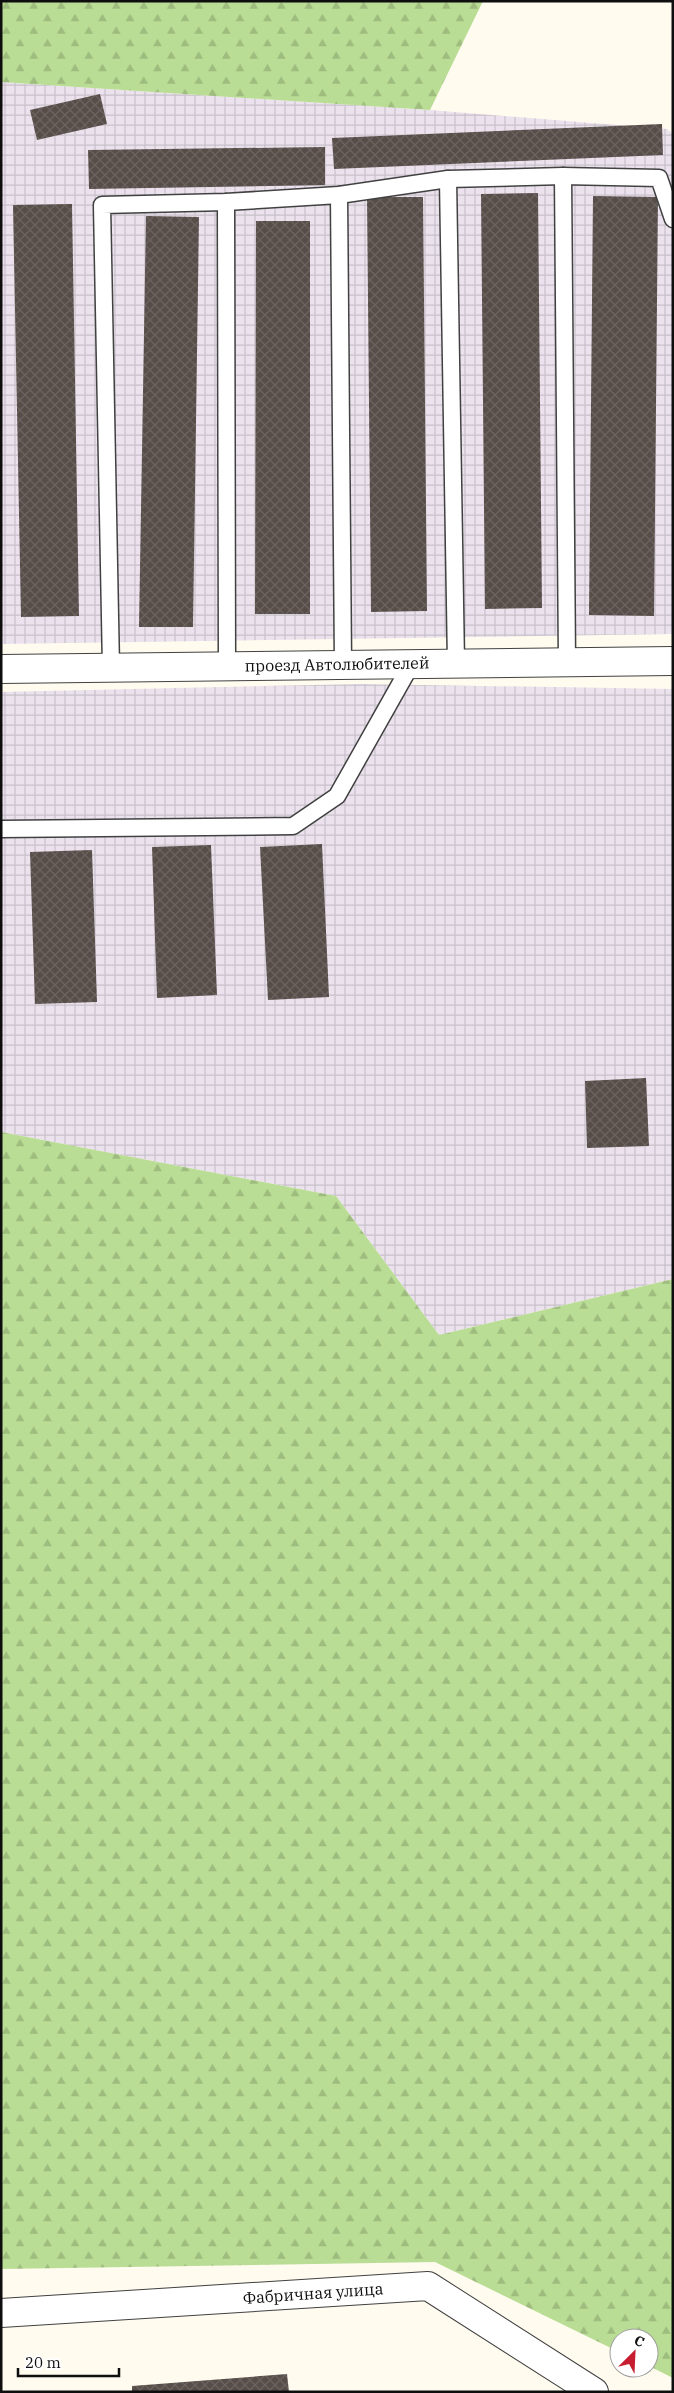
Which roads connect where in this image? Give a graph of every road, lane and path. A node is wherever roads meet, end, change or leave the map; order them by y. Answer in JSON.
{"nodes":[{"id":1,"x":563,"y":176,"type":"junction"},
{"id":2,"x":448,"y":179,"type":"junction"},
{"id":3,"x":339,"y":195,"type":"junction"},
{"id":4,"x":226,"y":202,"type":"junction"},
{"id":5,"x":673,"y":218,"type":"edge"},
{"id":6,"x":673,"y":661,"type":"edge"},
{"id":7,"x":567,"y":662,"type":"junction"},
{"id":8,"x":412,"y":663,"type":"junction"},
{"id":9,"x":456,"y":663,"type":"junction"},
{"id":10,"x":343,"y":664,"type":"junction"},
{"id":11,"x":227,"y":666,"type":"junction"},
{"id":12,"x":111,"y":668,"type":"junction"},
{"id":13,"x":1,"y":669,"type":"edge"},
{"id":14,"x":1,"y":828,"type":"edge"},
{"id":15,"x":1,"y":2313,"type":"edge"},
{"id":16,"x":594,"y":2392,"type":"edge"}],
"edges":[{"from":1,"to":2,"type":"lane"},
{"from":1,"to":5,"type":"lane"},
{"from":1,"to":7,"type":"lane"},
{"from":2,"to":3,"type":"lane"},
{"from":2,"to":9,"type":"lane"},
{"from":3,"to":4,"type":"lane"},
{"from":3,"to":10,"type":"lane"},
{"from":4,"to":11,"type":"lane"},
{"from":4,"to":12,"type":"lane"},
{"from":6,"to":7,"type":"street","name":"проезд Автолюбителей"},
{"from":7,"to":9,"type":"street","name":"проезд Автолюбителей"},
{"from":8,"to":9,"type":"street","name":"проезд Автолюбителей"},
{"from":8,"to":10,"type":"street","name":"проезд Автолюбителей"},
{"from":8,"to":14,"type":"lane"},
{"from":10,"to":11,"type":"street","name":"проезд Автолюбителей"},
{"from":11,"to":12,"type":"street","name":"проезд Автолюбителей"},
{"from":12,"to":13,"type":"street","name":"проезд Автолюбителей"},
{"from":15,"to":16,"type":"street","name":"Фабричная улица"}]}
